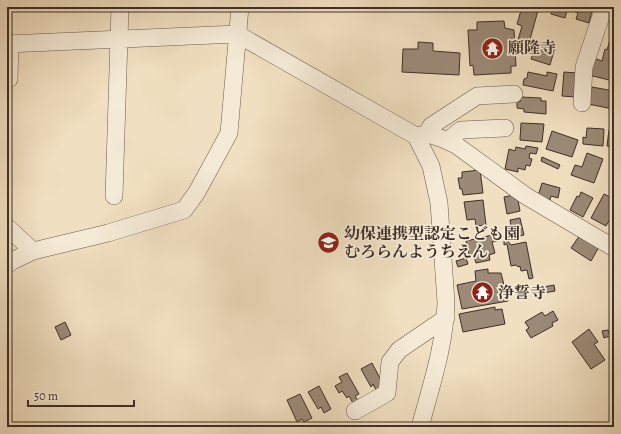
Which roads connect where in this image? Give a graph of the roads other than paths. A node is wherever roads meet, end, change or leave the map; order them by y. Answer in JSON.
{"nodes":[{"id":1,"x":120,"y":7,"type":"edge"},
{"id":2,"x":240,"y":7,"type":"edge"},
{"id":3,"x":604,"y":7,"type":"edge"},
{"id":4,"x":237,"y":34,"type":"junction"},
{"id":5,"x":119,"y":39,"type":"junction"},
{"id":6,"x":9,"y":44,"type":"edge"},
{"id":7,"x":9,"y":79,"type":"dead end"},
{"id":8,"x":514,"y":94,"type":"dead end"},
{"id":9,"x":582,"y":103,"type":"dead end"},
{"id":10,"x":505,"y":128,"type":"dead end"},
{"id":11,"x":421,"y":135,"type":"junction"},
{"id":12,"x":447,"y":141,"type":"junction"},
{"id":13,"x":114,"y":196,"type":"dead end"},
{"id":14,"x":7,"y":227,"type":"edge"},
{"id":15,"x":614,"y":248,"type":"edge"},
{"id":16,"x":33,"y":251,"type":"junction"},
{"id":17,"x":7,"y":265,"type":"edge"},
{"id":18,"x":446,"y":318,"type":"junction"},
{"id":19,"x":355,"y":411,"type":"dead end"},
{"id":20,"x":420,"y":427,"type":"edge"}],
"edges":[{"from":1,"to":5,"type":"street"},
{"from":2,"to":4,"type":"street"},
{"from":3,"to":9,"type":"street"},
{"from":4,"to":5,"type":"street"},
{"from":4,"to":11,"type":"street"},
{"from":4,"to":16,"type":"street"},
{"from":5,"to":6,"type":"street"},
{"from":5,"to":13,"type":"street"},
{"from":6,"to":7,"type":"street"},
{"from":8,"to":11,"type":"street"},
{"from":10,"to":12,"type":"street"},
{"from":11,"to":12,"type":"street"},
{"from":11,"to":18,"type":"street"},
{"from":12,"to":15,"type":"street"},
{"from":14,"to":16,"type":"street"},
{"from":16,"to":17,"type":"street"},
{"from":18,"to":19,"type":"street"},
{"from":18,"to":20,"type":"street"}]}
